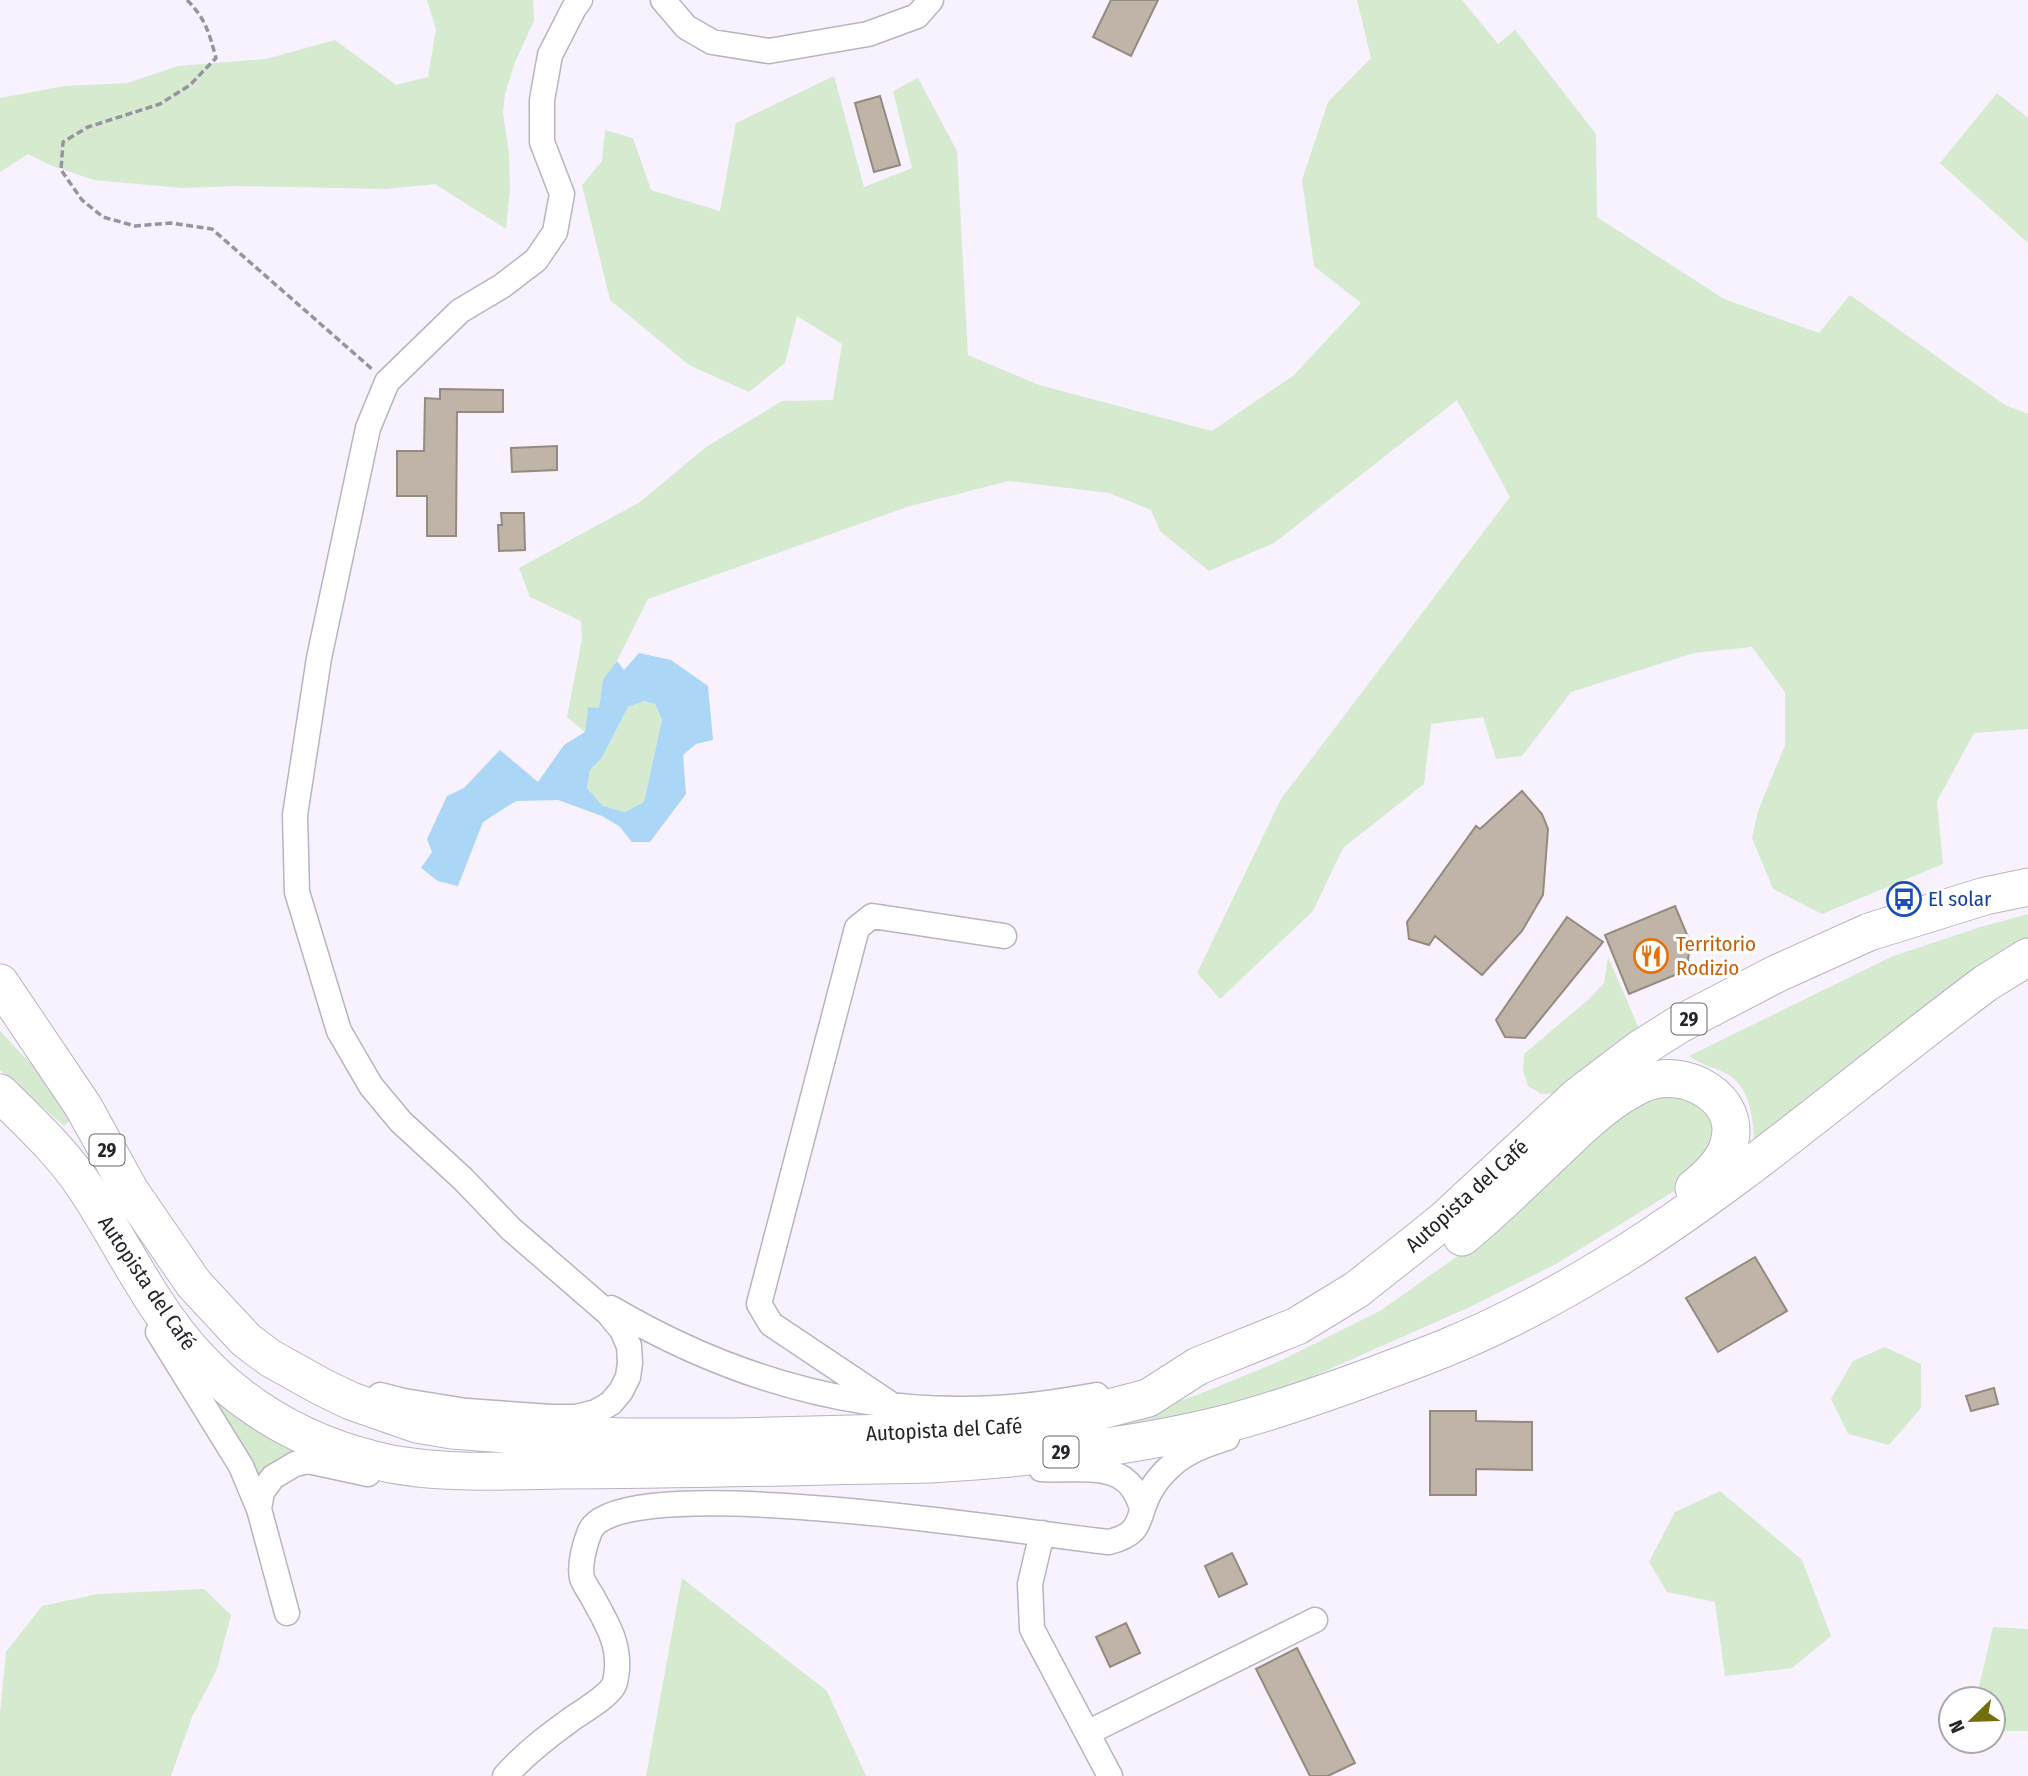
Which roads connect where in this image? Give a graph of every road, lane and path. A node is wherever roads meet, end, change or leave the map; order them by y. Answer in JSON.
{"nodes":[{"id":1,"x":187,"y":0,"type":"edge"},
{"id":2,"x":580,"y":0,"type":"edge"},
{"id":3,"x":663,"y":0,"type":"edge"},
{"id":4,"x":932,"y":0,"type":"edge"},
{"id":5,"x":387,"y":382,"type":"junction"},
{"id":6,"x":2028,"y":887,"type":"edge"},
{"id":7,"x":1004,"y":936,"type":"dead end"},
{"id":8,"x":2028,"y":957,"type":"edge"},
{"id":9,"x":0,"y":983,"type":"edge"},
{"id":10,"x":0,"y":1015,"type":"edge"},
{"id":11,"x":43,"y":1044,"type":"junction"},
{"id":12,"x":0,"y":1093,"type":"edge"},
{"id":13,"x":84,"y":1185,"type":"junction"},
{"id":14,"x":172,"y":1254,"type":"junction"},
{"id":15,"x":569,"y":1280,"type":"junction"},
{"id":16,"x":1356,"y":1290,"type":"junction"},
{"id":17,"x":1451,"y":1346,"type":"junction"},
{"id":18,"x":1198,"y":1366,"type":"junction"},
{"id":19,"x":892,"y":1405,"type":"junction"},
{"id":20,"x":1278,"y":1409,"type":"junction"},
{"id":21,"x":977,"y":1461,"type":"junction"},
{"id":22,"x":485,"y":1470,"type":"junction"},
{"id":23,"x":259,"y":1509,"type":"junction"},
{"id":24,"x":1142,"y":1510,"type":"junction"},
{"id":25,"x":1042,"y":1533,"type":"junction"},
{"id":26,"x":287,"y":1614,"type":"dead end"},
{"id":27,"x":1315,"y":1620,"type":"dead end"},
{"id":28,"x":1087,"y":1734,"type":"junction"},
{"id":29,"x":505,"y":1776,"type":"edge"},
{"id":30,"x":1110,"y":1776,"type":"edge"}],
"edges":[{"from":1,"to":5,"type":"path"},
{"from":2,"to":5,"type":"street"},
{"from":3,"to":4,"type":"street"},
{"from":5,"to":15,"type":"street"},
{"from":6,"to":16,"type":"highway","name":"Autopista del Café","number":"29"},
{"from":7,"to":19,"type":"street"},
{"from":8,"to":17,"type":"highway","name":"Autopista del Café","number":"29"},
{"from":9,"to":11,"type":"highway","name":"Autopista del Café","number":"29"},
{"from":10,"to":11,"type":"highway"},
{"from":11,"to":14,"type":"highway","name":"Autopista del Café","number":"29"},
{"from":12,"to":13,"type":"highway","name":"Autopista del Café","number":"29"},
{"from":13,"to":22,"type":"highway","name":"Autopista del Café","number":"29"},
{"from":13,"to":23,"type":"street"},
{"from":14,"to":15,"type":"street"},
{"from":14,"to":18,"type":"highway","name":"Autopista del Café","number":"29"},
{"from":15,"to":19,"type":"street"},
{"from":16,"to":17,"type":"highway"},
{"from":16,"to":18,"type":"highway","name":"Autopista del Café","number":"29"},
{"from":17,"to":20,"type":"highway","name":"Autopista del Café","number":"29"},
{"from":18,"to":19,"type":"street"},
{"from":20,"to":21,"type":"highway","name":"Autopista del Café","number":"29"},
{"from":20,"to":24,"type":"street"},
{"from":21,"to":22,"type":"highway","name":"Autopista del Café","number":"29"},
{"from":21,"to":24,"type":"street"},
{"from":22,"to":23,"type":"street"},
{"from":23,"to":26,"type":"street"},
{"from":24,"to":25,"type":"street"},
{"from":25,"to":28,"type":"street"},
{"from":25,"to":29,"type":"street"},
{"from":27,"to":28,"type":"street"},
{"from":28,"to":30,"type":"street"}]}
